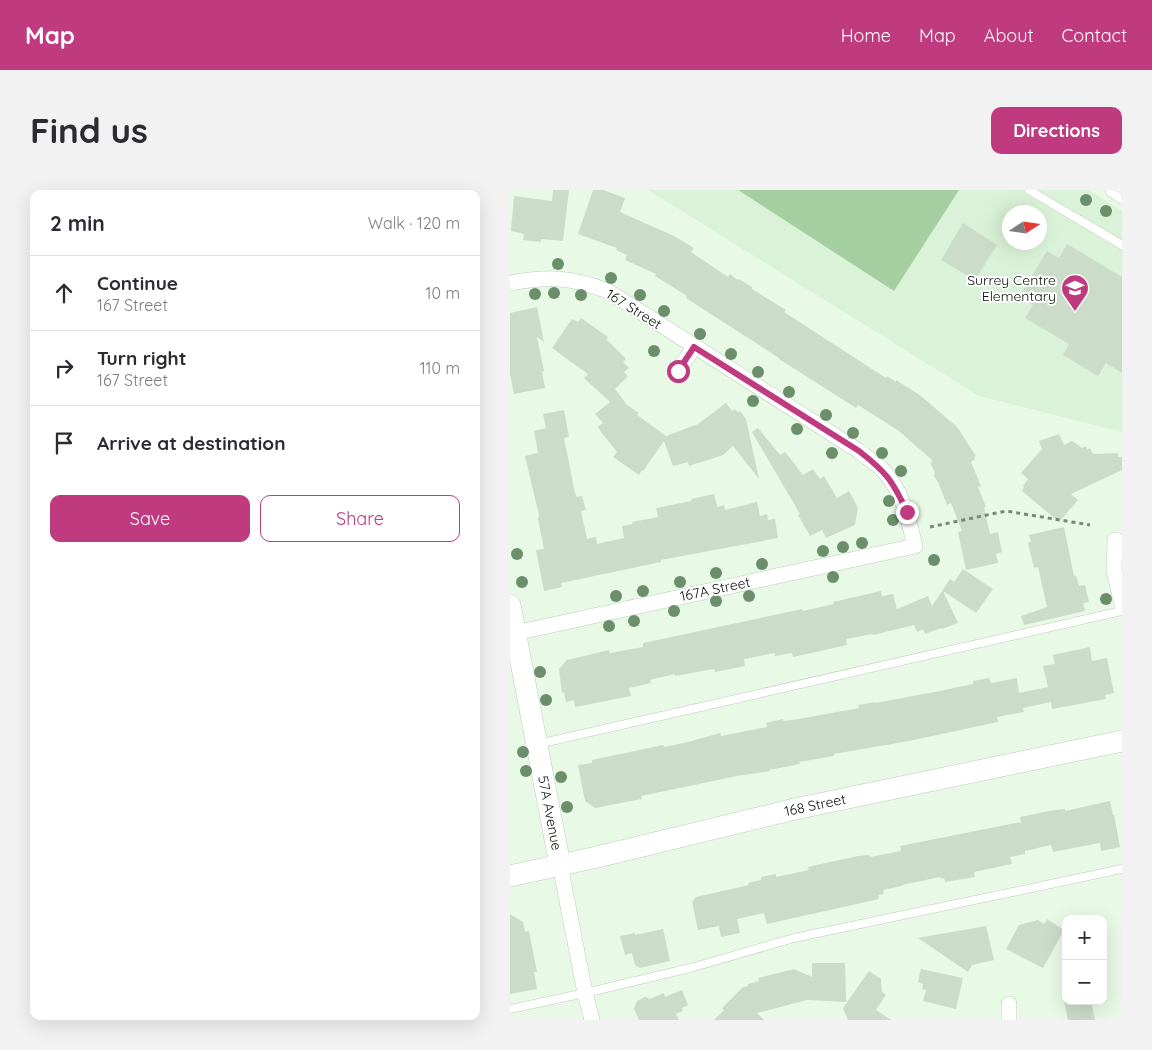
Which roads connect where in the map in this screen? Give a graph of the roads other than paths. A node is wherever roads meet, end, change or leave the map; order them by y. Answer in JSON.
{"nodes":[{"id":1,"x":1029,"y":190,"type":"edge"},
{"id":2,"x":1113,"y":190,"type":"edge"},
{"id":3,"x":1122,"y":196,"type":"edge"},
{"id":4,"x":1122,"y":245,"type":"edge"},
{"id":5,"x":510,"y":284,"type":"edge"},
{"id":6,"x":694,"y":347,"type":"junction"},
{"id":7,"x":678,"y":371,"type":"dead end"},
{"id":8,"x":1119,"y":542,"type":"edge"},
{"id":9,"x":915,"y":546,"type":"joint"},
{"id":10,"x":510,"y":605,"type":"edge"},
{"id":11,"x":1122,"y":605,"type":"edge"},
{"id":12,"x":1122,"y":611,"type":"edge"},
{"id":13,"x":515,"y":633,"type":"junction"},
{"id":14,"x":1122,"y":741,"type":"edge"},
{"id":15,"x":536,"y":744,"type":"junction"},
{"id":16,"x":560,"y":866,"type":"junction"},
{"id":17,"x":1122,"y":869,"type":"edge"},
{"id":18,"x":510,"y":876,"type":"edge"},
{"id":19,"x":585,"y":993,"type":"junction"},
{"id":20,"x":1009,"y":1004,"type":"dead end"},
{"id":21,"x":510,"y":1009,"type":"edge"},
{"id":22,"x":592,"y":1020,"type":"edge"},
{"id":23,"x":1009,"y":1020,"type":"edge"}],
"edges":[{"from":1,"to":4,"type":"lane"},
{"from":2,"to":3,"type":"street"},
{"from":5,"to":6,"type":"street","name":"167 Street"},
{"from":6,"to":7,"type":"street"},
{"from":6,"to":9,"type":"street","name":"167 Street"},
{"from":8,"to":11,"type":"street"},
{"from":9,"to":13,"type":"street","name":"167A Street"},
{"from":10,"to":13,"type":"main road","name":"57A Avenue"},
{"from":12,"to":15,"type":"lane"},
{"from":13,"to":15,"type":"main road","name":"57A Avenue"},
{"from":14,"to":16,"type":"main road","name":"168 Street"},
{"from":15,"to":16,"type":"main road","name":"57A Avenue"},
{"from":16,"to":18,"type":"main road","name":"168 Street"},
{"from":16,"to":19,"type":"street","name":"57A Avenue"},
{"from":17,"to":19,"type":"lane"},
{"from":19,"to":21,"type":"lane"},
{"from":19,"to":22,"type":"street","name":"57A Avenue"},
{"from":20,"to":23,"type":"street"}]}
